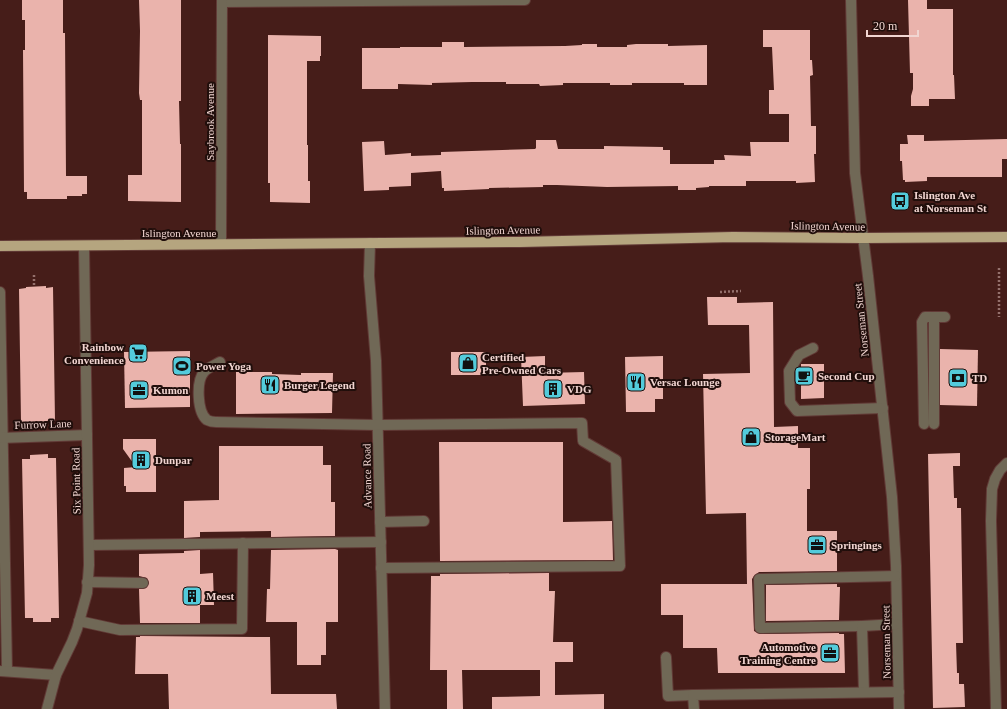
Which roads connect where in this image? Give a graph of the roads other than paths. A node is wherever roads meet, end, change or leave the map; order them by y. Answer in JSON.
{"nodes":[{"id":1,"x":525,"y":0,"type":"edge"},
{"id":2,"x":851,"y":0,"type":"edge"},
{"id":3,"x":222,"y":1,"type":"edge"},
{"id":4,"x":1007,"y":237,"type":"edge"},
{"id":5,"x":863,"y":238,"type":"junction"},
{"id":6,"x":221,"y":244,"type":"junction"},
{"id":7,"x":370,"y":244,"type":"junction"},
{"id":8,"x":0,"y":246,"type":"edge"},
{"id":9,"x":84,"y":246,"type":"junction"},
{"id":10,"x":0,"y":292,"type":"edge"},
{"id":11,"x":945,"y":317,"type":"dead end"},
{"id":12,"x":813,"y":348,"type":"dead end"},
{"id":13,"x":220,"y":362,"type":"dead end"},
{"id":14,"x":883,"y":408,"type":"junction"},
{"id":15,"x":929,"y":424,"type":"dead end"},
{"id":16,"x":378,"y":425,"type":"junction"},
{"id":17,"x":87,"y":435,"type":"junction"},
{"id":18,"x":2,"y":438,"type":"edge"},
{"id":19,"x":1007,"y":463,"type":"edge"},
{"id":20,"x":424,"y":521,"type":"dead end"},
{"id":21,"x":380,"y":522,"type":"junction"},
{"id":22,"x":381,"y":542,"type":"junction"},
{"id":23,"x":243,"y":543,"type":"junction"},
{"id":24,"x":89,"y":544,"type":"junction"},
{"id":25,"x":381,"y":568,"type":"junction"},
{"id":26,"x":896,"y":576,"type":"junction"},
{"id":27,"x":87,"y":582,"type":"junction"},
{"id":28,"x":143,"y":583,"type":"dead end"},
{"id":29,"x":79,"y":621,"type":"junction"},
{"id":30,"x":897,"y":624,"type":"junction"},
{"id":31,"x":862,"y":626,"type":"junction"},
{"id":32,"x":666,"y":657,"type":"dead end"},
{"id":33,"x":4,"y":671,"type":"edge"},
{"id":34,"x":56,"y":675,"type":"junction"},
{"id":35,"x":864,"y":692,"type":"junction"},
{"id":36,"x":899,"y":692,"type":"junction"},
{"id":37,"x":693,"y":695,"type":"junction"},
{"id":38,"x":46,"y":709,"type":"edge"},
{"id":39,"x":384,"y":709,"type":"edge"},
{"id":40,"x":694,"y":709,"type":"edge"},
{"id":41,"x":899,"y":709,"type":"edge"},
{"id":42,"x":996,"y":709,"type":"edge"}],
"edges":[{"from":1,"to":3,"type":"street"},
{"from":2,"to":5,"type":"street","name":"Norseman Street"},
{"from":3,"to":6,"type":"street","name":"Saybrook Avenue"},
{"from":4,"to":5,"type":"main road","name":"Islington Avenue"},
{"from":5,"to":7,"type":"main road","name":"Islington Avenue"},
{"from":5,"to":14,"type":"street","name":"Norseman Street"},
{"from":6,"to":7,"type":"main road","name":"Islington Avenue"},
{"from":6,"to":9,"type":"main road","name":"Islington Avenue"},
{"from":7,"to":16,"type":"street","name":"Advance Road"},
{"from":8,"to":9,"type":"main road","name":"Islington Avenue"},
{"from":9,"to":17,"type":"street","name":"Six Point Road"},
{"from":10,"to":18,"type":"street"},
{"from":11,"to":15,"type":"street"},
{"from":12,"to":14,"type":"street"},
{"from":13,"to":16,"type":"street"},
{"from":14,"to":26,"type":"street","name":"Norseman Street"},
{"from":16,"to":21,"type":"street","name":"Advance Road"},
{"from":16,"to":25,"type":"street"},
{"from":17,"to":18,"type":"street","name":"Furrow Lane"},
{"from":17,"to":24,"type":"street","name":"Six Point Road"},
{"from":18,"to":33,"type":"street"},
{"from":19,"to":42,"type":"street"},
{"from":20,"to":21,"type":"street"},
{"from":21,"to":22,"type":"street","name":"Advance Road"},
{"from":22,"to":23,"type":"street"},
{"from":22,"to":25,"type":"street","name":"Advance Road"},
{"from":23,"to":24,"type":"street"},
{"from":23,"to":29,"type":"street"},
{"from":24,"to":27,"type":"street","name":"Six Point Road"},
{"from":25,"to":39,"type":"street","name":"Advance Road"},
{"from":26,"to":30,"type":"street","name":"Norseman Street"},
{"from":26,"to":31,"type":"street"},
{"from":27,"to":28,"type":"street"},
{"from":27,"to":29,"type":"street","name":"Six Point Road"},
{"from":29,"to":34,"type":"street","name":"Six Point Road"},
{"from":30,"to":31,"type":"street"},
{"from":30,"to":36,"type":"street","name":"Norseman Street"},
{"from":31,"to":35,"type":"street"},
{"from":32,"to":37,"type":"street"},
{"from":33,"to":34,"type":"street"},
{"from":34,"to":38,"type":"street","name":"Six Point Road"},
{"from":35,"to":36,"type":"street"},
{"from":35,"to":37,"type":"street"},
{"from":36,"to":41,"type":"street","name":"Norseman Street"},
{"from":37,"to":40,"type":"street"}]}
